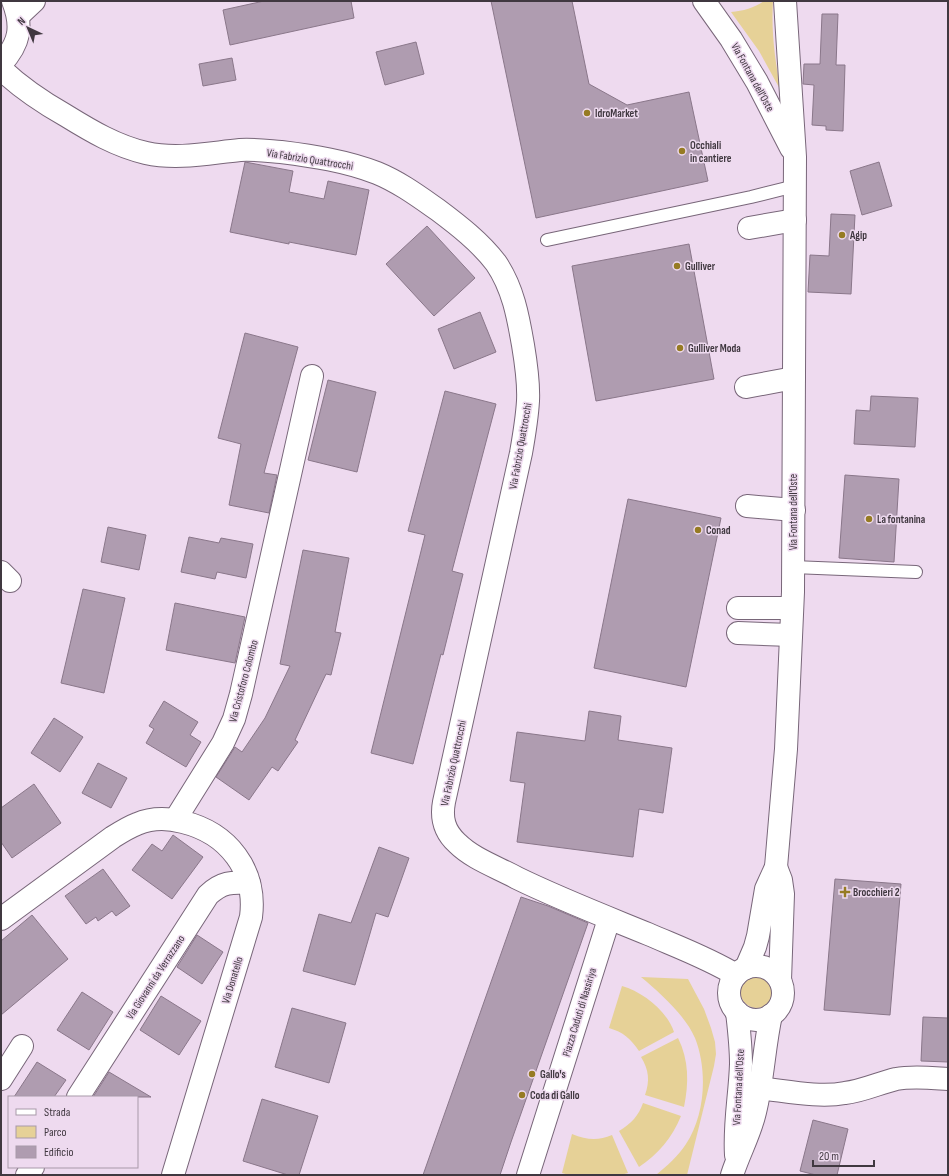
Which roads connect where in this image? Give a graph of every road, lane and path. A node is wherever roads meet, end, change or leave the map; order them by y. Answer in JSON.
{"nodes":[{"id":1,"x":34,"y":1,"type":"edge"},
{"id":2,"x":704,"y":1,"type":"edge"},
{"id":3,"x":785,"y":1,"type":"edge"},
{"id":4,"x":15,"y":9,"type":"edge"},
{"id":5,"x":1,"y":64,"type":"edge"},
{"id":6,"x":1,"y":69,"type":"edge"},
{"id":7,"x":795,"y":156,"type":"junction"},
{"id":8,"x":795,"y":186,"type":"junction"},
{"id":9,"x":794,"y":220,"type":"junction"},
{"id":10,"x":749,"y":228,"type":"dead end"},
{"id":11,"x":547,"y":240,"type":"dead end"},
{"id":12,"x":312,"y":376,"type":"dead end"},
{"id":13,"x":794,"y":378,"type":"junction"},
{"id":14,"x":746,"y":387,"type":"dead end"},
{"id":15,"x":747,"y":506,"type":"dead end"},
{"id":16,"x":794,"y":510,"type":"junction"},
{"id":17,"x":793,"y":567,"type":"junction"},
{"id":18,"x":916,"y":572,"type":"dead end"},
{"id":19,"x":738,"y":608,"type":"dead end"},
{"id":20,"x":792,"y":608,"type":"junction"},
{"id":21,"x":738,"y":633,"type":"dead end"},
{"id":22,"x":791,"y":636,"type":"junction"},
{"id":23,"x":175,"y":820,"type":"junction"},
{"id":24,"x":776,"y":867,"type":"junction"},
{"id":25,"x":249,"y":883,"type":"junction"},
{"id":26,"x":609,"y":918,"type":"junction"},
{"id":27,"x":1,"y":919,"type":"edge"},
{"id":28,"x":741,"y":971,"type":"junction"},
{"id":29,"x":780,"y":980,"type":"junction"},
{"id":30,"x":737,"y":1012,"type":"junction"},
{"id":31,"x":771,"y":1015,"type":"junction"},
{"id":32,"x":22,"y":1046,"type":"dead end"},
{"id":33,"x":1,"y":1079,"type":"edge"},
{"id":34,"x":948,"y":1079,"type":"edge"},
{"id":35,"x":760,"y":1088,"type":"junction"},
{"id":36,"x":79,"y":1096,"type":"edge"},
{"id":37,"x":734,"y":1169,"type":"edge"},
{"id":38,"x":173,"y":1175,"type":"edge"},
{"id":39,"x":528,"y":1175,"type":"edge"}],
"edges":[{"from":1,"to":4,"type":"street"},
{"from":2,"to":7,"type":"street","name":"Via Fontana dell'Oste"},
{"from":3,"to":7,"type":"street","name":"Via Fontana dell'Oste"},
{"from":4,"to":5,"type":"street"},
{"from":6,"to":26,"type":"street","name":"Via Fabrizio Quattrocchi"},
{"from":7,"to":8,"type":"street","name":"Via Fontana dell'Oste"},
{"from":8,"to":9,"type":"street","name":"Via Fontana dell'Oste"},
{"from":8,"to":11,"type":"lane"},
{"from":9,"to":10,"type":"street"},
{"from":9,"to":13,"type":"street","name":"Via Fontana dell'Oste"},
{"from":12,"to":23,"type":"street","name":"Via Cristoforo Colombo"},
{"from":13,"to":14,"type":"street"},
{"from":13,"to":16,"type":"street","name":"Via Fontana dell'Oste"},
{"from":15,"to":16,"type":"street"},
{"from":16,"to":17,"type":"street","name":"Via Fontana dell'Oste"},
{"from":17,"to":18,"type":"lane"},
{"from":17,"to":20,"type":"street","name":"Via Fontana dell'Oste"},
{"from":19,"to":20,"type":"street"},
{"from":20,"to":22,"type":"street","name":"Via Fontana dell'Oste"},
{"from":21,"to":22,"type":"street"},
{"from":22,"to":24,"type":"street","name":"Via Fontana dell'Oste"},
{"from":23,"to":25,"type":"street","name":"Via Donatello"},
{"from":23,"to":27,"type":"street"},
{"from":24,"to":28,"type":"street","name":"Via Fontana dell'Oste"},
{"from":24,"to":29,"type":"street","name":"Via Fontana dell'Oste"},
{"from":25,"to":36,"type":"street","name":"Via Giovanni da Verrazzano"},
{"from":25,"to":38,"type":"street","name":"Via Donatello"},
{"from":26,"to":28,"type":"street","name":"Via Fabrizio Quattrocchi"},
{"from":26,"to":39,"type":"street","name":"Piazza Caduti di Nassiriya"},
{"from":28,"to":29,"type":"street"},
{"from":28,"to":30,"type":"street"},
{"from":29,"to":31,"type":"street"},
{"from":30,"to":31,"type":"street"},
{"from":30,"to":37,"type":"street","name":"Via Fontana dell'Oste"},
{"from":31,"to":35,"type":"street","name":"Via Fontana dell'Oste"},
{"from":32,"to":33,"type":"street"},
{"from":34,"to":35,"type":"street","name":"Via Fontana dell'Oste"},
{"from":35,"to":37,"type":"street","name":"Via Fontana dell'Oste"}]}
